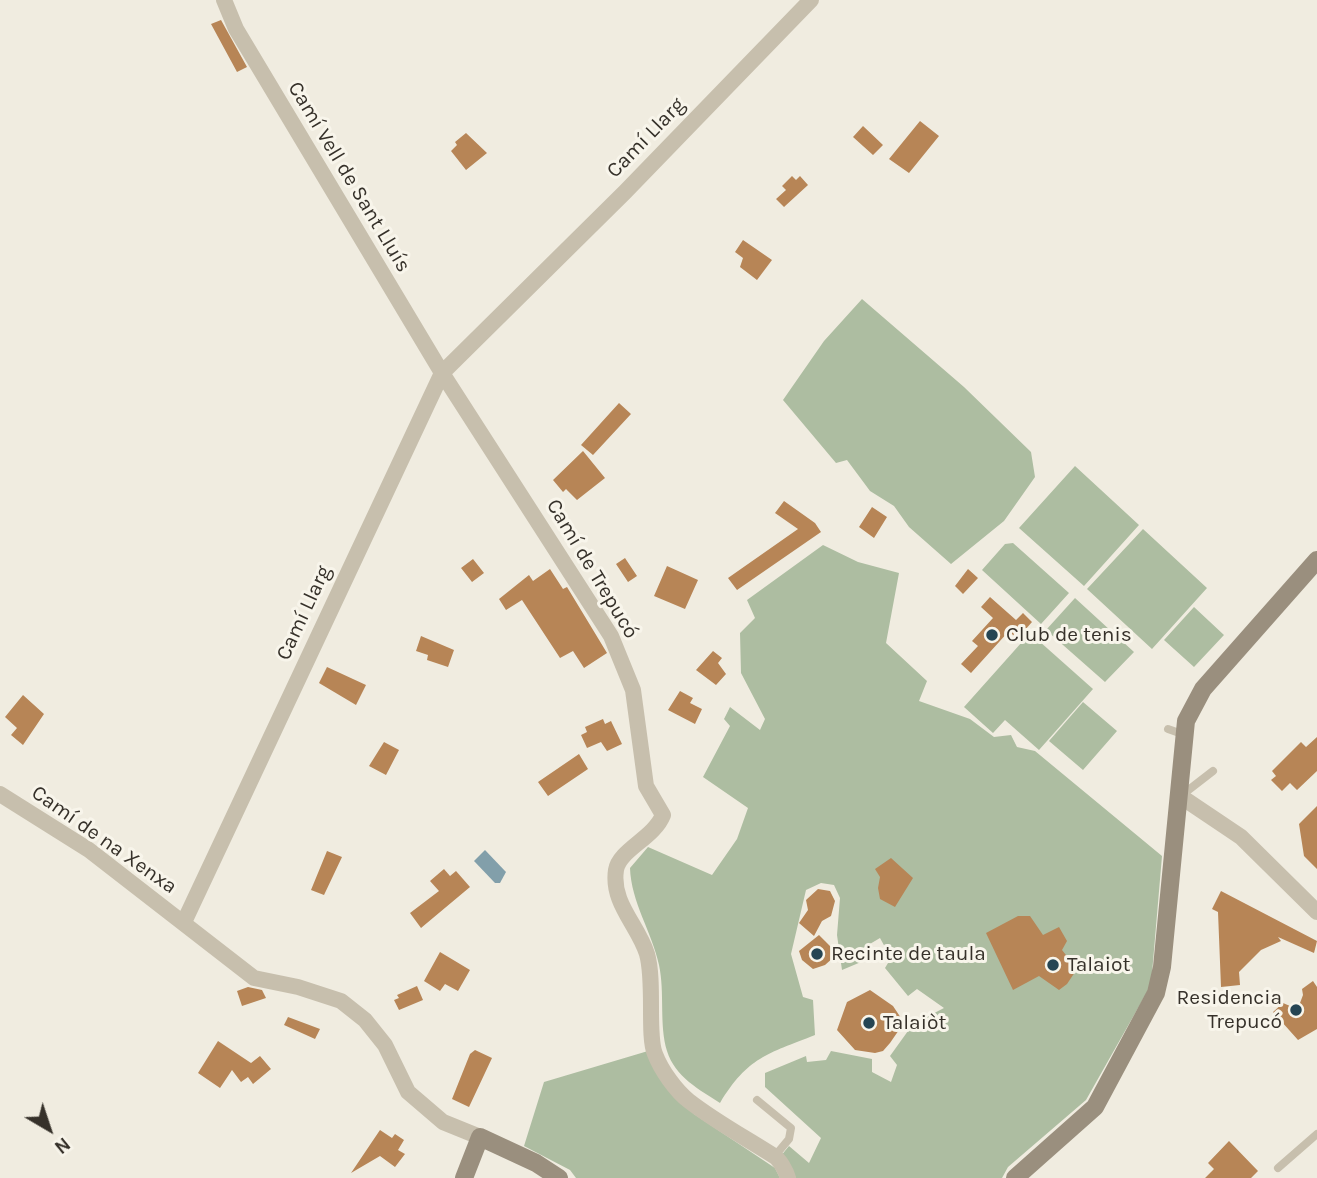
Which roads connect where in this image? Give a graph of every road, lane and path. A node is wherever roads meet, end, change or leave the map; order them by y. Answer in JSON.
{"nodes":[{"id":1,"x":224,"y":0,"type":"edge"},
{"id":2,"x":811,"y":0,"type":"edge"},
{"id":3,"x":442,"y":373,"type":"junction"},
{"id":4,"x":1317,"y":560,"type":"edge"},
{"id":5,"x":1213,"y":771,"type":"dead end"},
{"id":6,"x":0,"y":794,"type":"edge"},
{"id":7,"x":1180,"y":796,"type":"junction"},
{"id":8,"x":1317,"y":912,"type":"edge"},
{"id":9,"x":184,"y":922,"type":"junction"},
{"id":10,"x":757,"y":1100,"type":"dead end"},
{"id":11,"x":1317,"y":1134,"type":"edge"},
{"id":12,"x":480,"y":1137,"type":"junction"},
{"id":13,"x":775,"y":1157,"type":"junction"},
{"id":14,"x":1278,"y":1168,"type":"dead end"},
{"id":15,"x":464,"y":1178,"type":"edge"},
{"id":16,"x":559,"y":1178,"type":"edge"},
{"id":17,"x":788,"y":1178,"type":"edge"},
{"id":18,"x":1015,"y":1178,"type":"edge"}],
"edges":[{"from":1,"to":3,"type":"street","name":"Camí Vell de Sant Lluís"},
{"from":2,"to":3,"type":"street","name":"Camí Llarg"},
{"from":3,"to":9,"type":"street","name":"Camí Llarg"},
{"from":3,"to":13,"type":"street","name":"Camí de Trepucó"},
{"from":4,"to":7,"type":"street"},
{"from":5,"to":7,"type":"lane"},
{"from":6,"to":9,"type":"street","name":"Camí de na Xenxa"},
{"from":7,"to":8,"type":"street"},
{"from":7,"to":18,"type":"street"},
{"from":9,"to":12,"type":"street"},
{"from":10,"to":13,"type":"lane"},
{"from":11,"to":14,"type":"lane"},
{"from":12,"to":15,"type":"street"},
{"from":12,"to":16,"type":"street"},
{"from":13,"to":17,"type":"street","name":"Camí de Trepucó"}]}
